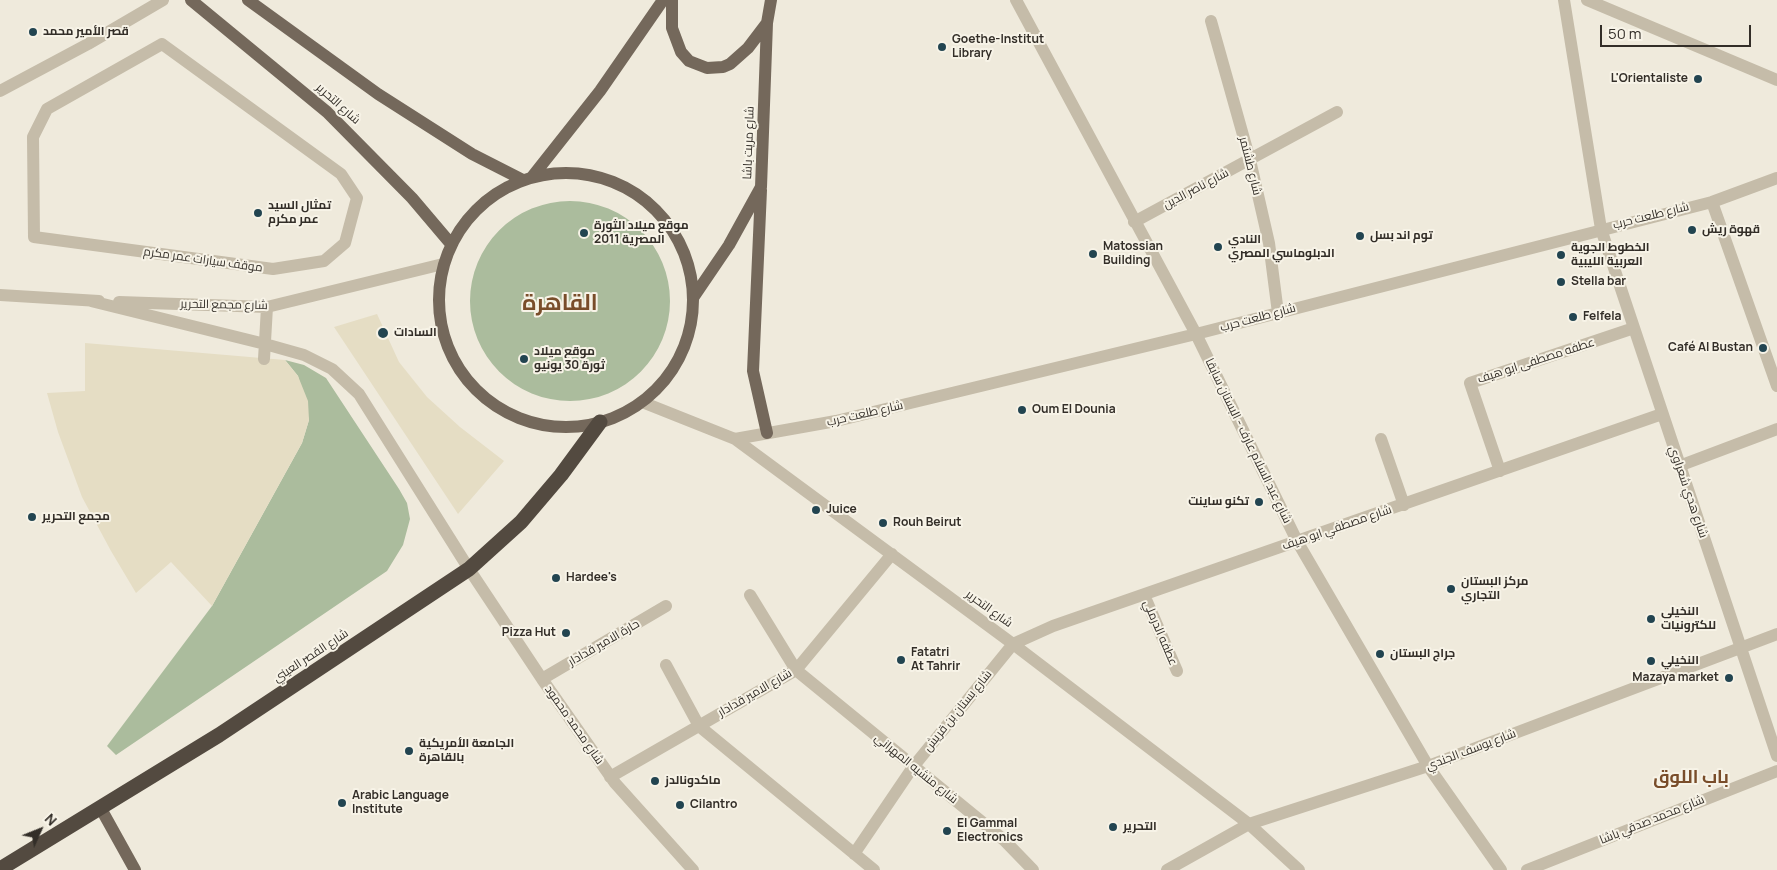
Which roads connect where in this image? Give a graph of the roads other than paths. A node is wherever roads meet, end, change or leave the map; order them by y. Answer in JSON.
{"nodes":[{"id":1,"x":163,"y":0,"type":"edge"},
{"id":2,"x":191,"y":0,"type":"edge"},
{"id":3,"x":248,"y":0,"type":"edge"},
{"id":4,"x":663,"y":0,"type":"edge"},
{"id":5,"x":672,"y":0,"type":"edge"},
{"id":6,"x":771,"y":0,"type":"edge"},
{"id":7,"x":1016,"y":0,"type":"edge"},
{"id":8,"x":1564,"y":0,"type":"edge"},
{"id":9,"x":1587,"y":0,"type":"edge"},
{"id":10,"x":1211,"y":21,"type":"dead end"},
{"id":11,"x":767,"y":23,"type":"junction"},
{"id":12,"x":1777,"y":80,"type":"edge"},
{"id":13,"x":90,"y":85,"type":"joint"},
{"id":14,"x":0,"y":91,"type":"edge"},
{"id":15,"x":1337,"y":112,"type":"dead end"},
{"id":16,"x":1250,"y":160,"type":"junction"},
{"id":17,"x":528,"y":178,"type":"junction"},
{"id":18,"x":1777,"y":178,"type":"edge"},
{"id":19,"x":761,"y":187,"type":"junction"},
{"id":20,"x":1712,"y":202,"type":"junction"},
{"id":21,"x":1134,"y":222,"type":"junction"},
{"id":22,"x":1601,"y":229,"type":"junction"},
{"id":23,"x":451,"y":244,"type":"junction"},
{"id":24,"x":443,"y":264,"type":"junction"},
{"id":25,"x":0,"y":296,"type":"edge"},
{"id":26,"x":693,"y":298,"type":"junction"},
{"id":27,"x":91,"y":301,"type":"junction"},
{"id":28,"x":267,"y":307,"type":"junction"},
{"id":29,"x":1278,"y":312,"type":"junction"},
{"id":30,"x":1634,"y":328,"type":"junction"},
{"id":31,"x":1196,"y":334,"type":"junction"},
{"id":32,"x":265,"y":344,"type":"junction"},
{"id":33,"x":264,"y":359,"type":"dead end"},
{"id":34,"x":1777,"y":386,"type":"edge"},
{"id":35,"x":642,"y":402,"type":"junction"},
{"id":36,"x":1662,"y":414,"type":"junction"},
{"id":37,"x":600,"y":422,"type":"junction"},
{"id":38,"x":1777,"y":429,"type":"edge"},
{"id":39,"x":767,"y":434,"type":"junction"},
{"id":40,"x":735,"y":439,"type":"junction"},
{"id":41,"x":1381,"y":439,"type":"dead end"},
{"id":42,"x":1679,"y":466,"type":"junction"},
{"id":43,"x":1500,"y":471,"type":"junction"},
{"id":44,"x":1404,"y":505,"type":"junction"},
{"id":45,"x":1297,"y":541,"type":"junction"},
{"id":46,"x":892,"y":554,"type":"junction"},
{"id":47,"x":469,"y":569,"type":"junction"},
{"id":48,"x":1144,"y":594,"type":"junction"},
{"id":49,"x":750,"y":595,"type":"dead end"},
{"id":50,"x":666,"y":606,"type":"dead end"},
{"id":51,"x":1777,"y":634,"type":"edge"},
{"id":52,"x":1013,"y":644,"type":"junction"},
{"id":53,"x":1741,"y":648,"type":"junction"},
{"id":54,"x":666,"y":665,"type":"dead end"},
{"id":55,"x":796,"y":670,"type":"junction"},
{"id":56,"x":1177,"y":671,"type":"dead end"},
{"id":57,"x":542,"y":679,"type":"junction"},
{"id":58,"x":699,"y":726,"type":"junction"},
{"id":59,"x":1777,"y":756,"type":"edge"},
{"id":60,"x":1428,"y":766,"type":"junction"},
{"id":61,"x":913,"y":767,"type":"junction"},
{"id":62,"x":1777,"y":771,"type":"edge"},
{"id":63,"x":610,"y":777,"type":"junction"},
{"id":64,"x":100,"y":807,"type":"junction"},
{"id":65,"x":1249,"y":824,"type":"junction"},
{"id":66,"x":854,"y":854,"type":"junction"},
{"id":67,"x":0,"y":869,"type":"edge"},
{"id":68,"x":135,"y":870,"type":"edge"},
{"id":69,"x":693,"y":870,"type":"edge"},
{"id":70,"x":874,"y":870,"type":"edge"},
{"id":71,"x":1033,"y":870,"type":"edge"},
{"id":72,"x":1167,"y":870,"type":"edge"},
{"id":73,"x":1299,"y":870,"type":"edge"},
{"id":74,"x":1501,"y":870,"type":"edge"},
{"id":75,"x":1527,"y":870,"type":"edge"}],
"edges":[{"from":1,"to":14,"type":"street"},
{"from":2,"to":23,"type":"main road","name":"شارع التحرير"},
{"from":3,"to":17,"type":"main road"},
{"from":4,"to":17,"type":"main road"},
{"from":5,"to":11,"type":"main road"},
{"from":6,"to":11,"type":"main road","name":"شارع مريت باشا"},
{"from":7,"to":21,"type":"street","name":"شارع عبد السلام عارف - البستان سابقا"},
{"from":8,"to":22,"type":"street","name":"شارع هدي شعراوي"},
{"from":9,"to":12,"type":"street"},
{"from":10,"to":16,"type":"street","name":"شارع طشتمر"},
{"from":11,"to":19,"type":"main road","name":"شارع مريت باشا"},
{"from":13,"to":13,"type":"street","name":"موقف سيارات عمر مكرم"},
{"from":15,"to":16,"type":"street","name":"شارع ناصر الدين"},
{"from":16,"to":21,"type":"street","name":"شارع ناصر الدين"},
{"from":16,"to":29,"type":"street","name":"شارع طشتمر"},
{"from":17,"to":23,"type":"main road"},
{"from":17,"to":26,"type":"main road"},
{"from":18,"to":20,"type":"street","name":"شارع طلعت حرب"},
{"from":19,"to":26,"type":"main road","name":"شارع مريت باشا"},
{"from":19,"to":39,"type":"main road"},
{"from":20,"to":22,"type":"street","name":"شارع طلعت حرب"},
{"from":20,"to":34,"type":"street"},
{"from":21,"to":31,"type":"street","name":"شارع عبد السلام عارف - البستان سابقا"},
{"from":22,"to":29,"type":"street","name":"شارع طلعت حرب"},
{"from":22,"to":30,"type":"street","name":"شارع هدي شعراوي"},
{"from":23,"to":24,"type":"main road"},
{"from":24,"to":28,"type":"street","name":"شارع مجمع التحرير"},
{"from":24,"to":37,"type":"main road"},
{"from":25,"to":27,"type":"street","name":"شارع مجمع التحرير"},
{"from":26,"to":35,"type":"main road"},
{"from":27,"to":28,"type":"street","name":"شارع مجمع التحرير"},
{"from":27,"to":32,"type":"street","name":"شارع محمد محمود"},
{"from":28,"to":32,"type":"street"},
{"from":29,"to":31,"type":"street","name":"شارع طلعت حرب"},
{"from":30,"to":36,"type":"street","name":"شارع هدي شعراوي"},
{"from":30,"to":43,"type":"street","name":"عطفه مصطفى ابو هيف"},
{"from":31,"to":39,"type":"street","name":"شارع طلعت حرب"},
{"from":31,"to":45,"type":"street","name":"شارع عبد السلام عارف - البستان سابقا"},
{"from":32,"to":33,"type":"street"},
{"from":32,"to":47,"type":"street","name":"شارع محمد محمود"},
{"from":35,"to":37,"type":"main road"},
{"from":35,"to":40,"type":"street","name":"شارع التحرير"},
{"from":36,"to":42,"type":"street","name":"شارع هدي شعراوي"},
{"from":36,"to":43,"type":"street","name":"شارع مصطفي ابو هيف"},
{"from":37,"to":47,"type":"highway","name":"شارع القصر العيني"},
{"from":38,"to":42,"type":"street"},
{"from":39,"to":40,"type":"street","name":"شارع طلعت حرب"},
{"from":40,"to":46,"type":"street","name":"شارع التحرير"},
{"from":41,"to":44,"type":"street"},
{"from":42,"to":53,"type":"street","name":"شارع هدي شعراوي"},
{"from":43,"to":44,"type":"street","name":"شارع مصطفي ابو هيف"},
{"from":44,"to":45,"type":"street","name":"شارع مصطفي ابو هيف"},
{"from":45,"to":48,"type":"street","name":"شارع مصطفي ابو هيف"},
{"from":45,"to":60,"type":"street","name":"شارع عبد السلام عارف - البستان سابقا"},
{"from":46,"to":52,"type":"street","name":"شارع التحرير"},
{"from":46,"to":55,"type":"street","name":"شارع الامير قدادار"},
{"from":47,"to":57,"type":"street","name":"شارع محمد محمود"},
{"from":47,"to":64,"type":"highway","name":"شارع القصر العيني"},
{"from":48,"to":52,"type":"street","name":"شارع مصطفي ابو هيف"},
{"from":48,"to":56,"type":"street","name":"عطفه الدرملي"},
{"from":49,"to":55,"type":"street","name":"شارع منشيه المهراني"},
{"from":50,"to":57,"type":"street","name":"حارة الامير قدادار"},
{"from":51,"to":53,"type":"street","name":"شارع يوسف الجندي"},
{"from":52,"to":61,"type":"street","name":"شارع بستان بن قريش"},
{"from":52,"to":65,"type":"street","name":"شارع التحرير"},
{"from":53,"to":59,"type":"street","name":"شارع هدي شعراوي"},
{"from":53,"to":60,"type":"street","name":"شارع يوسف الجندي"},
{"from":54,"to":58,"type":"street"},
{"from":55,"to":58,"type":"street","name":"شارع الامير قدادار"},
{"from":55,"to":61,"type":"street","name":"شارع منشيه المهراني"},
{"from":57,"to":63,"type":"street","name":"شارع محمد محمود"},
{"from":58,"to":63,"type":"street","name":"شارع الامير قدادار"},
{"from":58,"to":66,"type":"street"},
{"from":60,"to":65,"type":"street","name":"شارع يوسف الجندي"},
{"from":60,"to":74,"type":"street","name":"شارع عبد السلام عارف - البستان سابقا"},
{"from":61,"to":66,"type":"street","name":"شارع بستان بن قريش"},
{"from":61,"to":71,"type":"street","name":"شارع منشيه المهراني"},
{"from":62,"to":75,"type":"street","name":"شارع محمد صدقي باشا"},
{"from":63,"to":69,"type":"street","name":"شارع محمد محمود"},
{"from":64,"to":67,"type":"highway","name":"شارع القصر العيني"},
{"from":64,"to":68,"type":"main road"},
{"from":65,"to":72,"type":"street","name":"شارع يوسف الجندي"},
{"from":65,"to":73,"type":"street","name":"شارع التحرير"},
{"from":66,"to":70,"type":"street"}]}
